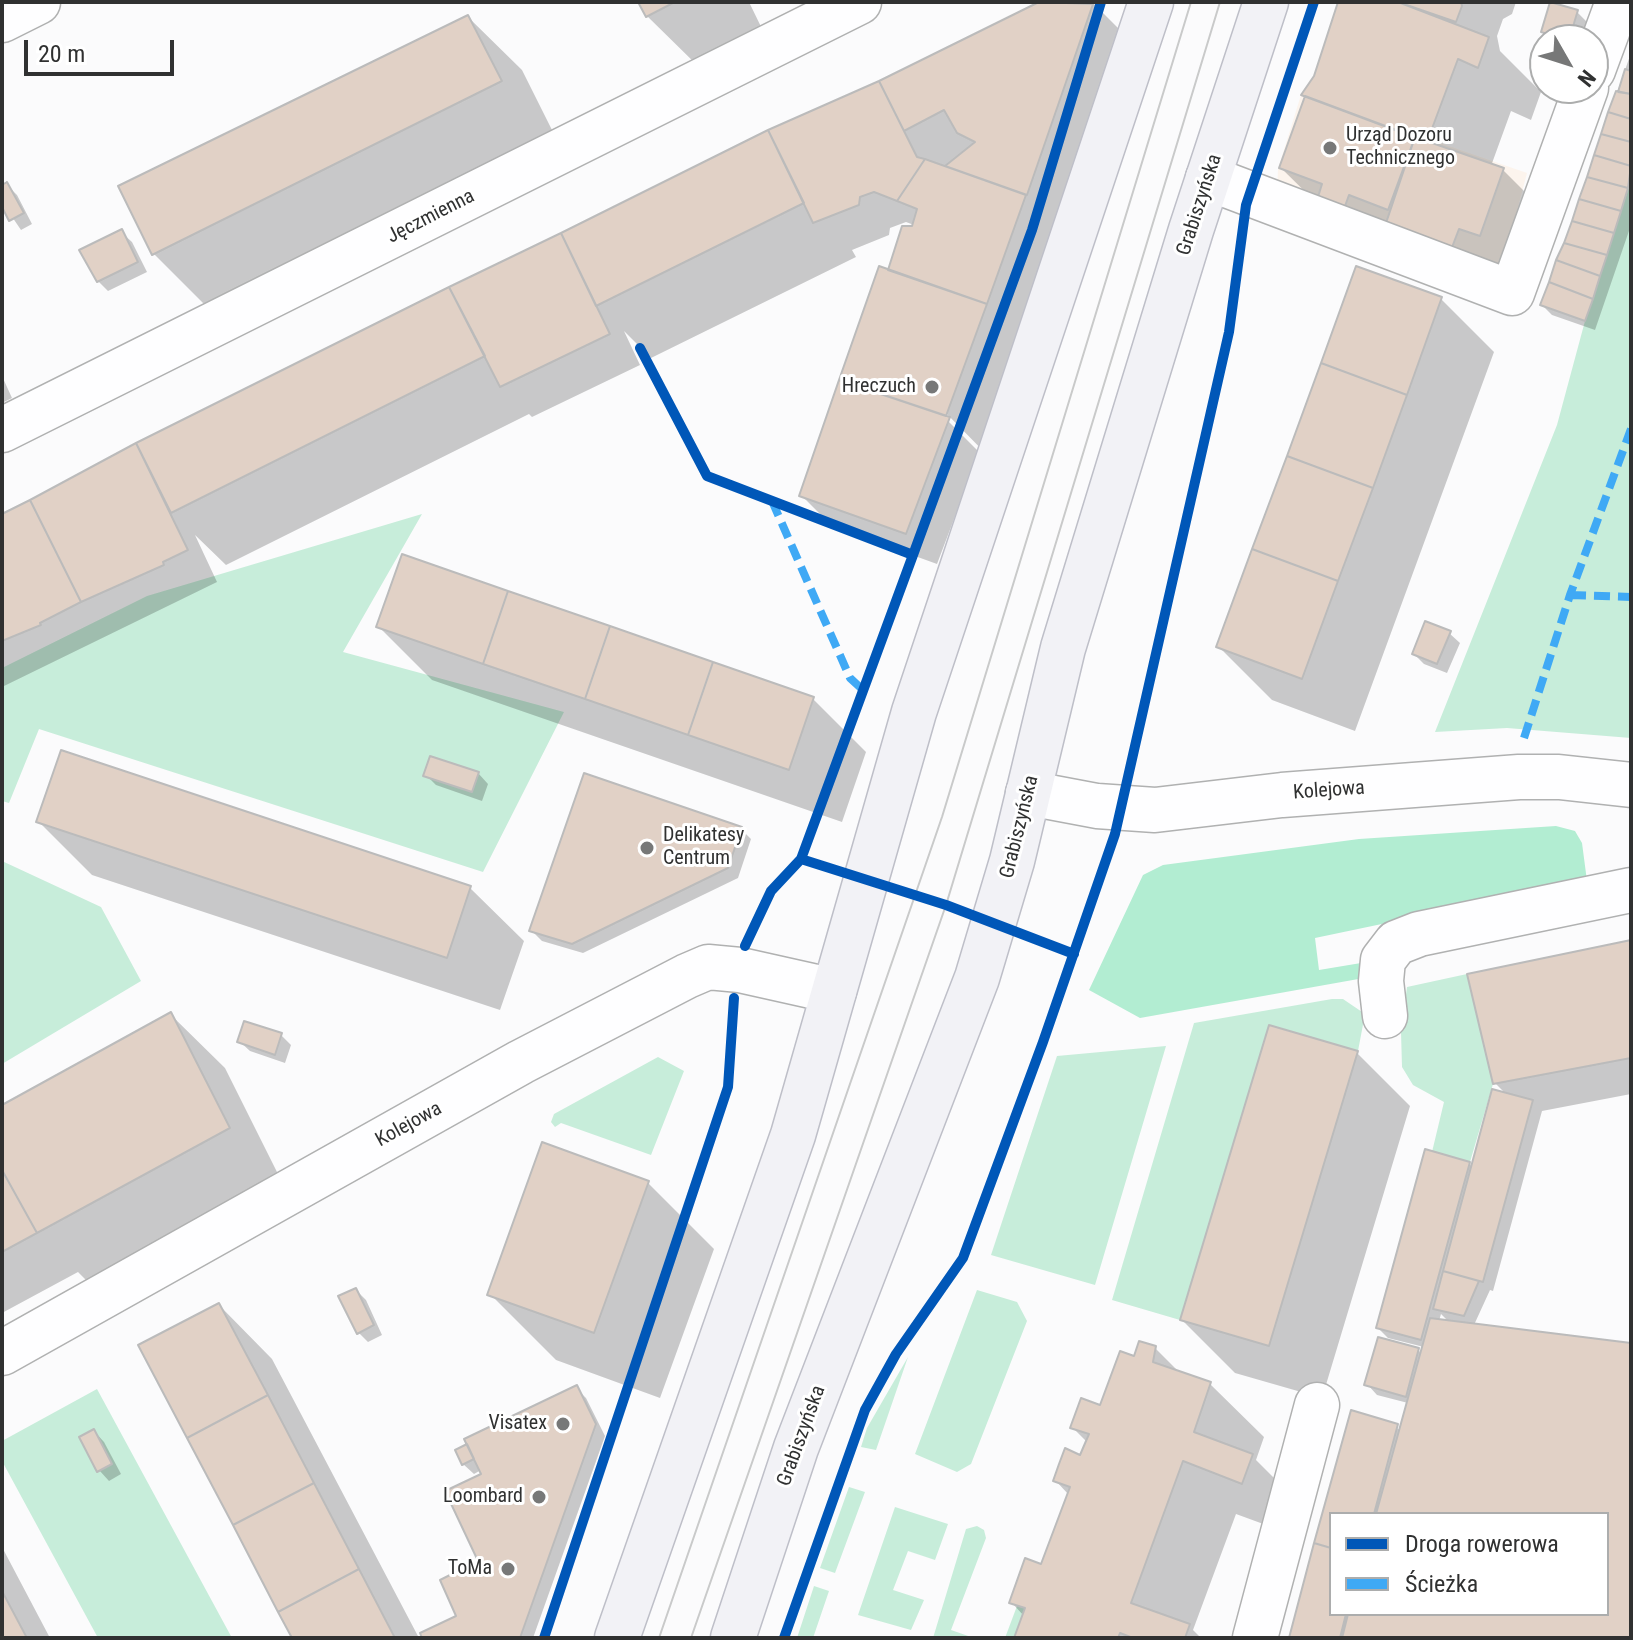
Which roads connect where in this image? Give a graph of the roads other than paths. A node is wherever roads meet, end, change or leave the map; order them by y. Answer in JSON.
{"nodes":[{"id":1,"x":38,"y":2,"type":"edge"},
{"id":2,"x":859,"y":2,"type":"edge"},
{"id":3,"x":1151,"y":2,"type":"edge"},
{"id":4,"x":1266,"y":2,"type":"edge"},
{"id":5,"x":1618,"y":2,"type":"edge"},
{"id":6,"x":2,"y":20,"type":"edge"},
{"id":7,"x":1609,"y":26,"type":"edge"},
{"id":8,"x":1580,"y":104,"type":"edge"},
{"id":9,"x":1208,"y":178,"type":"junction"},
{"id":10,"x":2,"y":430,"type":"edge"},
{"id":11,"x":1631,"y":785,"type":"edge"},
{"id":12,"x":1028,"y":793,"type":"junction"},
{"id":13,"x":1631,"y":890,"type":"edge"},
{"id":14,"x":834,"y":991,"type":"junction"},
{"id":15,"x":1385,"y":1016,"type":"dead end"},
{"id":16,"x":2,"y":1353,"type":"edge"},
{"id":17,"x":1317,"y":1405,"type":"dead end"},
{"id":18,"x":617,"y":1638,"type":"edge"},
{"id":19,"x":733,"y":1638,"type":"edge"},
{"id":20,"x":1255,"y":1638,"type":"edge"}],
"edges":[{"from":1,"to":6,"type":"street"},
{"from":2,"to":10,"type":"street","name":"Jęczmienna"},
{"from":3,"to":14,"type":"main road"},
{"from":4,"to":9,"type":"main road","name":"Grabiszyńska"},
{"from":5,"to":7,"type":"street"},
{"from":8,"to":9,"type":"street"},
{"from":9,"to":12,"type":"main road","name":"Grabiszyńska"},
{"from":11,"to":12,"type":"street","name":"Kolejowa"},
{"from":12,"to":19,"type":"main road","name":"Grabiszyńska"},
{"from":13,"to":15,"type":"street"},
{"from":14,"to":16,"type":"street","name":"Kolejowa"},
{"from":14,"to":18,"type":"main road"},
{"from":17,"to":20,"type":"street"}]}
